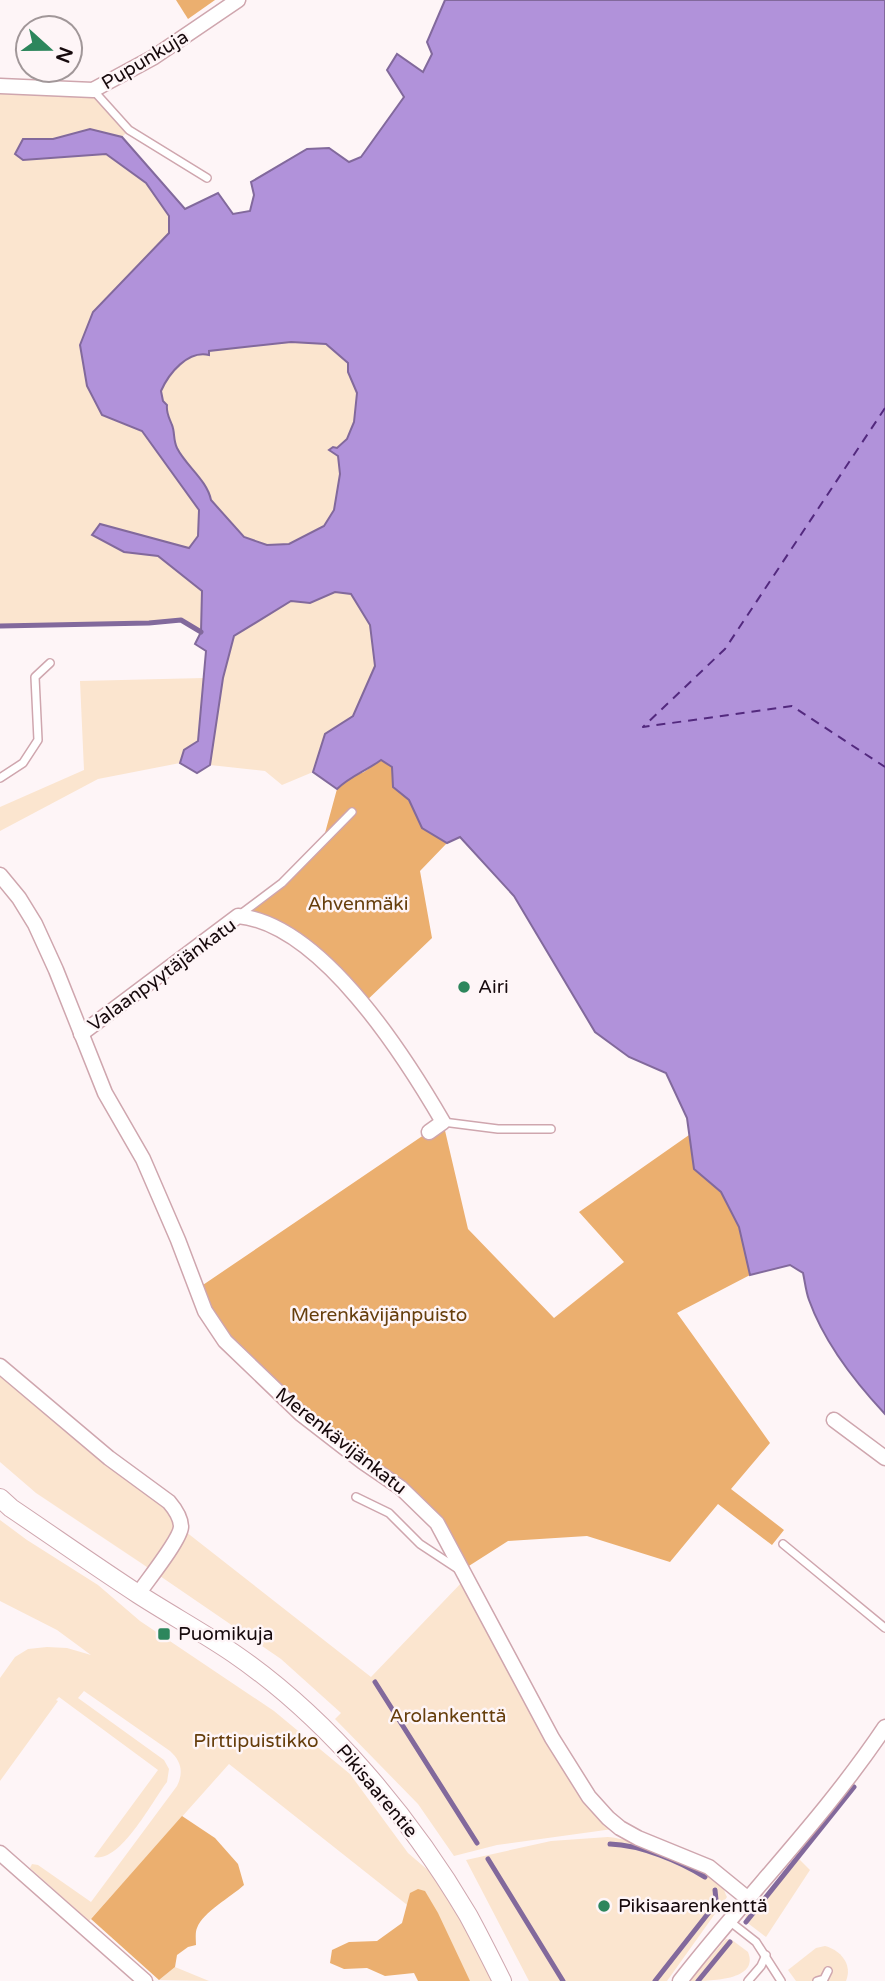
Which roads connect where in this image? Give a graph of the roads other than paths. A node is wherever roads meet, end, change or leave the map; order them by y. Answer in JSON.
{"nodes":[{"id":1,"x":239,"y":0,"type":"edge"},
{"id":2,"x":0,"y":86,"type":"edge"},
{"id":3,"x":93,"y":90,"type":"junction"},
{"id":4,"x":207,"y":177,"type":"dead end"},
{"id":5,"x":50,"y":663,"type":"dead end"},
{"id":6,"x":0,"y":778,"type":"edge"},
{"id":7,"x":352,"y":812,"type":"dead end"},
{"id":8,"x":0,"y":875,"type":"edge"},
{"id":9,"x":238,"y":916,"type":"junction"},
{"id":10,"x":81,"y":1034,"type":"junction"},
{"id":11,"x":443,"y":1122,"type":"junction"},
{"id":12,"x":551,"y":1129,"type":"dead end"},
{"id":13,"x":429,"y":1132,"type":"dead end"},
{"id":14,"x":0,"y":1366,"type":"edge"},
{"id":15,"x":834,"y":1420,"type":"dead end"},
{"id":16,"x":885,"y":1458,"type":"edge"},
{"id":17,"x":356,"y":1497,"type":"dead end"},
{"id":18,"x":0,"y":1498,"type":"edge"},
{"id":19,"x":783,"y":1544,"type":"dead end"},
{"id":20,"x":461,"y":1571,"type":"junction"},
{"id":21,"x":138,"y":1594,"type":"junction"},
{"id":22,"x":885,"y":1628,"type":"edge"},
{"id":23,"x":885,"y":1727,"type":"edge"},
{"id":24,"x":0,"y":1853,"type":"edge"},
{"id":25,"x":747,"y":1898,"type":"junction"},
{"id":26,"x":728,"y":1920,"type":"junction"},
{"id":27,"x":766,"y":1955,"type":"junction"},
{"id":28,"x":828,"y":1971,"type":"dead end"},
{"id":29,"x":145,"y":1981,"type":"edge"},
{"id":30,"x":502,"y":1981,"type":"edge"},
{"id":31,"x":680,"y":1981,"type":"edge"},
{"id":32,"x":748,"y":1981,"type":"edge"},
{"id":33,"x":781,"y":1981,"type":"edge"},
{"id":34,"x":817,"y":1981,"type":"edge"}],
"edges":[{"from":1,"to":3,"type":"street","name":"Pupunkuja"},
{"from":2,"to":3,"type":"street","name":"Pupunkuja"},
{"from":3,"to":4,"type":"lane"},
{"from":5,"to":6,"type":"lane"},
{"from":7,"to":9,"type":"lane"},
{"from":8,"to":10,"type":"street","name":"Merenkävijänkatu"},
{"from":9,"to":10,"type":"street","name":"Valaanpyytäjänkatu"},
{"from":9,"to":11,"type":"street","name":"Valaanpyytäjänkatu"},
{"from":10,"to":20,"type":"street","name":"Merenkävijänkatu"},
{"from":11,"to":12,"type":"lane"},
{"from":11,"to":13,"type":"street"},
{"from":14,"to":21,"type":"street"},
{"from":15,"to":16,"type":"street"},
{"from":17,"to":20,"type":"lane"},
{"from":18,"to":21,"type":"street","name":"Pikisaarentie"},
{"from":19,"to":22,"type":"lane"},
{"from":20,"to":25,"type":"street","name":"Merenkävijänkatu"},
{"from":21,"to":30,"type":"street","name":"Pikisaarentie"},
{"from":23,"to":25,"type":"street"},
{"from":24,"to":29,"type":"street"},
{"from":25,"to":26,"type":"street"},
{"from":26,"to":27,"type":"lane"},
{"from":26,"to":31,"type":"street"},
{"from":27,"to":32,"type":"lane"},
{"from":27,"to":33,"type":"lane"},
{"from":28,"to":34,"type":"lane"}]}
